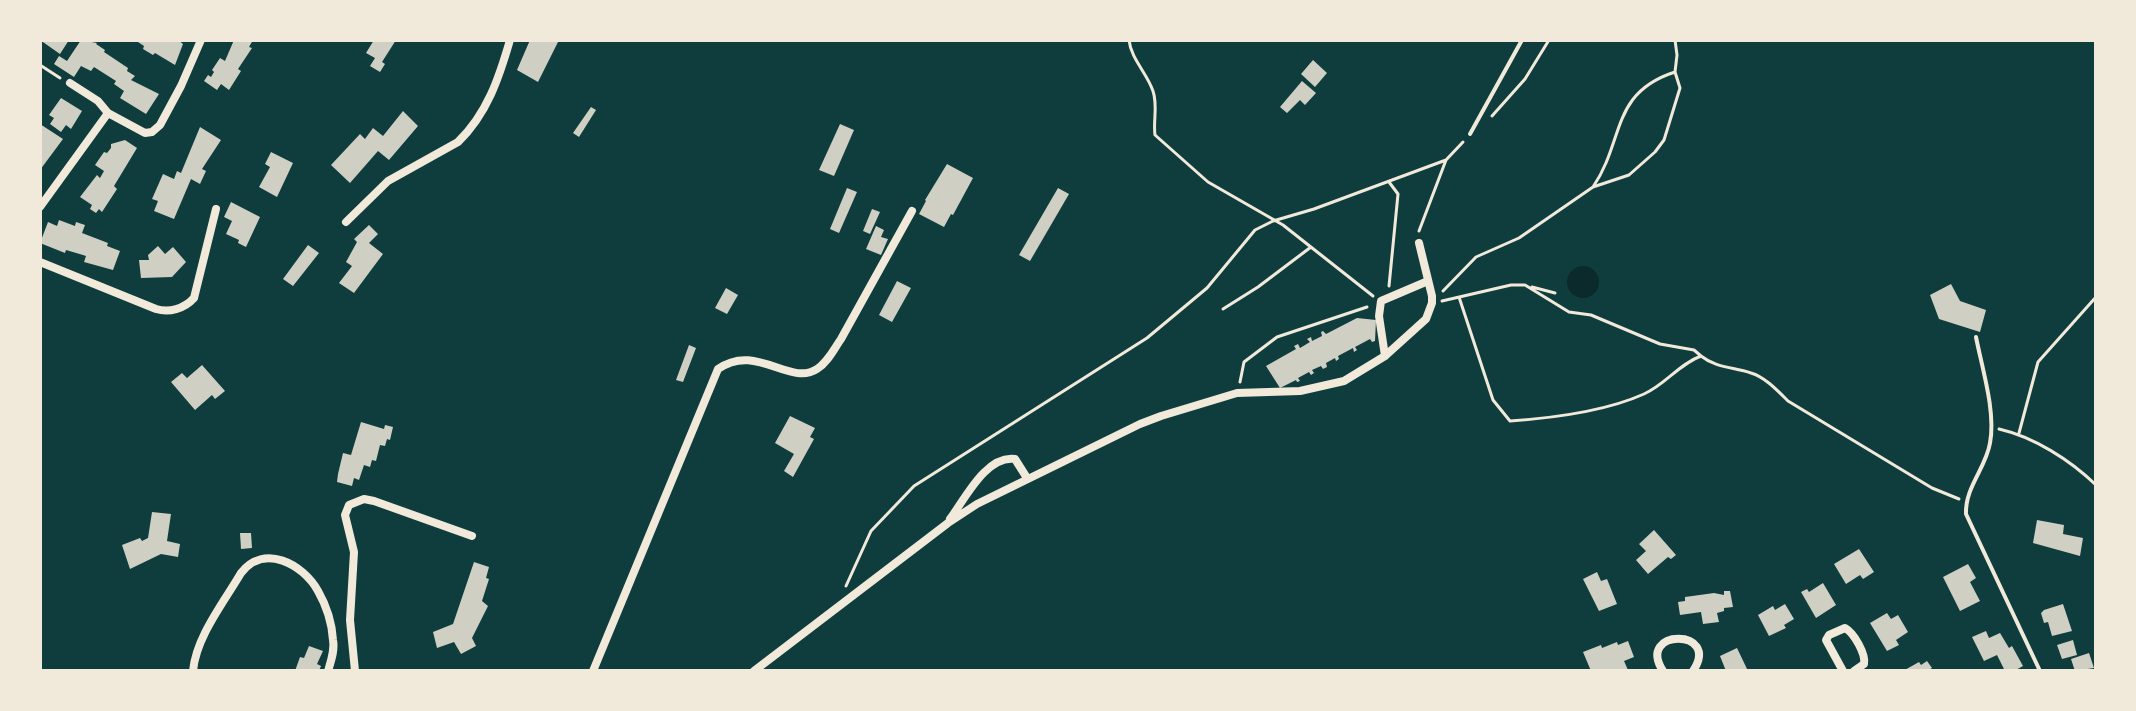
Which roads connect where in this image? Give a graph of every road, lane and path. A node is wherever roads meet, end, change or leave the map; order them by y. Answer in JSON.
{"nodes":[{"id":1,"x":201,"y":40,"type":"edge"},
{"id":2,"x":510,"y":40,"type":"edge"},
{"id":3,"x":1129,"y":40,"type":"edge"},
{"id":4,"x":1522,"y":40,"type":"edge"},
{"id":5,"x":1675,"y":40,"type":"edge"},
{"id":6,"x":40,"y":65,"type":"edge"},
{"id":7,"x":1675,"y":72,"type":"junction"},
{"id":8,"x":70,"y":83,"type":"joint"},
{"id":9,"x":108,"y":113,"type":"junction"},
{"id":10,"x":1470,"y":134,"type":"dead end"},
{"id":11,"x":1446,"y":160,"type":"dead end"},
{"id":12,"x":1389,"y":182,"type":"junction"},
{"id":13,"x":1593,"y":187,"type":"junction"},
{"id":14,"x":40,"y":207,"type":"edge"},
{"id":15,"x":216,"y":209,"type":"dead end"},
{"id":16,"x":912,"y":211,"type":"dead end"},
{"id":17,"x":1273,"y":221,"type":"junction"},
{"id":18,"x":346,"y":222,"type":"dead end"},
{"id":19,"x":1419,"y":243,"type":"dead end"},
{"id":20,"x":1311,"y":247,"type":"junction"},
{"id":21,"x":40,"y":262,"type":"edge"},
{"id":22,"x":1428,"y":281,"type":"junction"},
{"id":23,"x":1525,"y":285,"type":"junction"},
{"id":24,"x":1555,"y":293,"type":"dead end"},
{"id":25,"x":1459,"y":297,"type":"junction"},
{"id":26,"x":2096,"y":297,"type":"edge"},
{"id":27,"x":1384,"y":299,"type":"junction"},
{"id":28,"x":1432,"y":303,"type":"junction"},
{"id":29,"x":1223,"y":309,"type":"dead end"},
{"id":30,"x":1976,"y":337,"type":"dead end"},
{"id":31,"x":1385,"y":356,"type":"junction"},
{"id":32,"x":1701,"y":356,"type":"junction"},
{"id":33,"x":1237,"y":393,"type":"junction"},
{"id":34,"x":1992,"y":427,"type":"junction"},
{"id":35,"x":2019,"y":433,"type":"junction"},
{"id":36,"x":1027,"y":478,"type":"junction"},
{"id":37,"x":2096,"y":485,"type":"edge"},
{"id":38,"x":1966,"y":502,"type":"junction"},
{"id":39,"x":948,"y":523,"type":"junction"},
{"id":40,"x":472,"y":536,"type":"dead end"},
{"id":41,"x":840,"y":605,"type":"junction"},
{"id":42,"x":1858,"y":670,"type":"edge"},
{"id":43,"x":193,"y":671,"type":"edge"},
{"id":44,"x":328,"y":671,"type":"edge"},
{"id":45,"x":355,"y":671,"type":"edge"},
{"id":46,"x":593,"y":671,"type":"edge"},
{"id":47,"x":754,"y":671,"type":"edge"},
{"id":48,"x":1663,"y":671,"type":"edge"},
{"id":49,"x":1693,"y":671,"type":"edge"},
{"id":50,"x":1843,"y":671,"type":"edge"},
{"id":51,"x":2040,"y":671,"type":"edge"}],
"edges":[{"from":1,"to":9,"type":"street"},
{"from":2,"to":18,"type":"street"},
{"from":3,"to":17,"type":"path"},
{"from":4,"to":10,"type":"lane"},
{"from":5,"to":7,"type":"path"},
{"from":6,"to":8,"type":"path"},
{"from":7,"to":13,"type":"path"},
{"from":7,"to":13,"type":"path"},
{"from":8,"to":9,"type":"street"},
{"from":9,"to":14,"type":"street"},
{"from":11,"to":12,"type":"path"},
{"from":12,"to":17,"type":"path"},
{"from":12,"to":27,"type":"path"},
{"from":13,"to":28,"type":"path"},
{"from":15,"to":21,"type":"street"},
{"from":16,"to":46,"type":"street"},
{"from":17,"to":20,"type":"path"},
{"from":17,"to":41,"type":"path"},
{"from":19,"to":22,"type":"street"},
{"from":20,"to":27,"type":"path"},
{"from":20,"to":29,"type":"path"},
{"from":22,"to":27,"type":"street"},
{"from":22,"to":28,"type":"street"},
{"from":23,"to":24,"type":"path"},
{"from":23,"to":25,"type":"path"},
{"from":23,"to":32,"type":"path"},
{"from":25,"to":28,"type":"path"},
{"from":25,"to":32,"type":"path"},
{"from":26,"to":35,"type":"path"},
{"from":27,"to":31,"type":"street"},
{"from":27,"to":33,"type":"path"},
{"from":28,"to":31,"type":"street"},
{"from":30,"to":34,"type":"lane"},
{"from":31,"to":33,"type":"street"},
{"from":32,"to":38,"type":"path"},
{"from":33,"to":36,"type":"street"},
{"from":34,"to":35,"type":"path"},
{"from":34,"to":38,"type":"lane"},
{"from":35,"to":37,"type":"path"},
{"from":36,"to":39,"type":"street"},
{"from":36,"to":39,"type":"street"},
{"from":38,"to":51,"type":"lane"},
{"from":39,"to":41,"type":"street"},
{"from":40,"to":45,"type":"street"},
{"from":41,"to":47,"type":"street"},
{"from":42,"to":50,"type":"street"},
{"from":43,"to":44,"type":"street"},
{"from":48,"to":49,"type":"street"}]}
